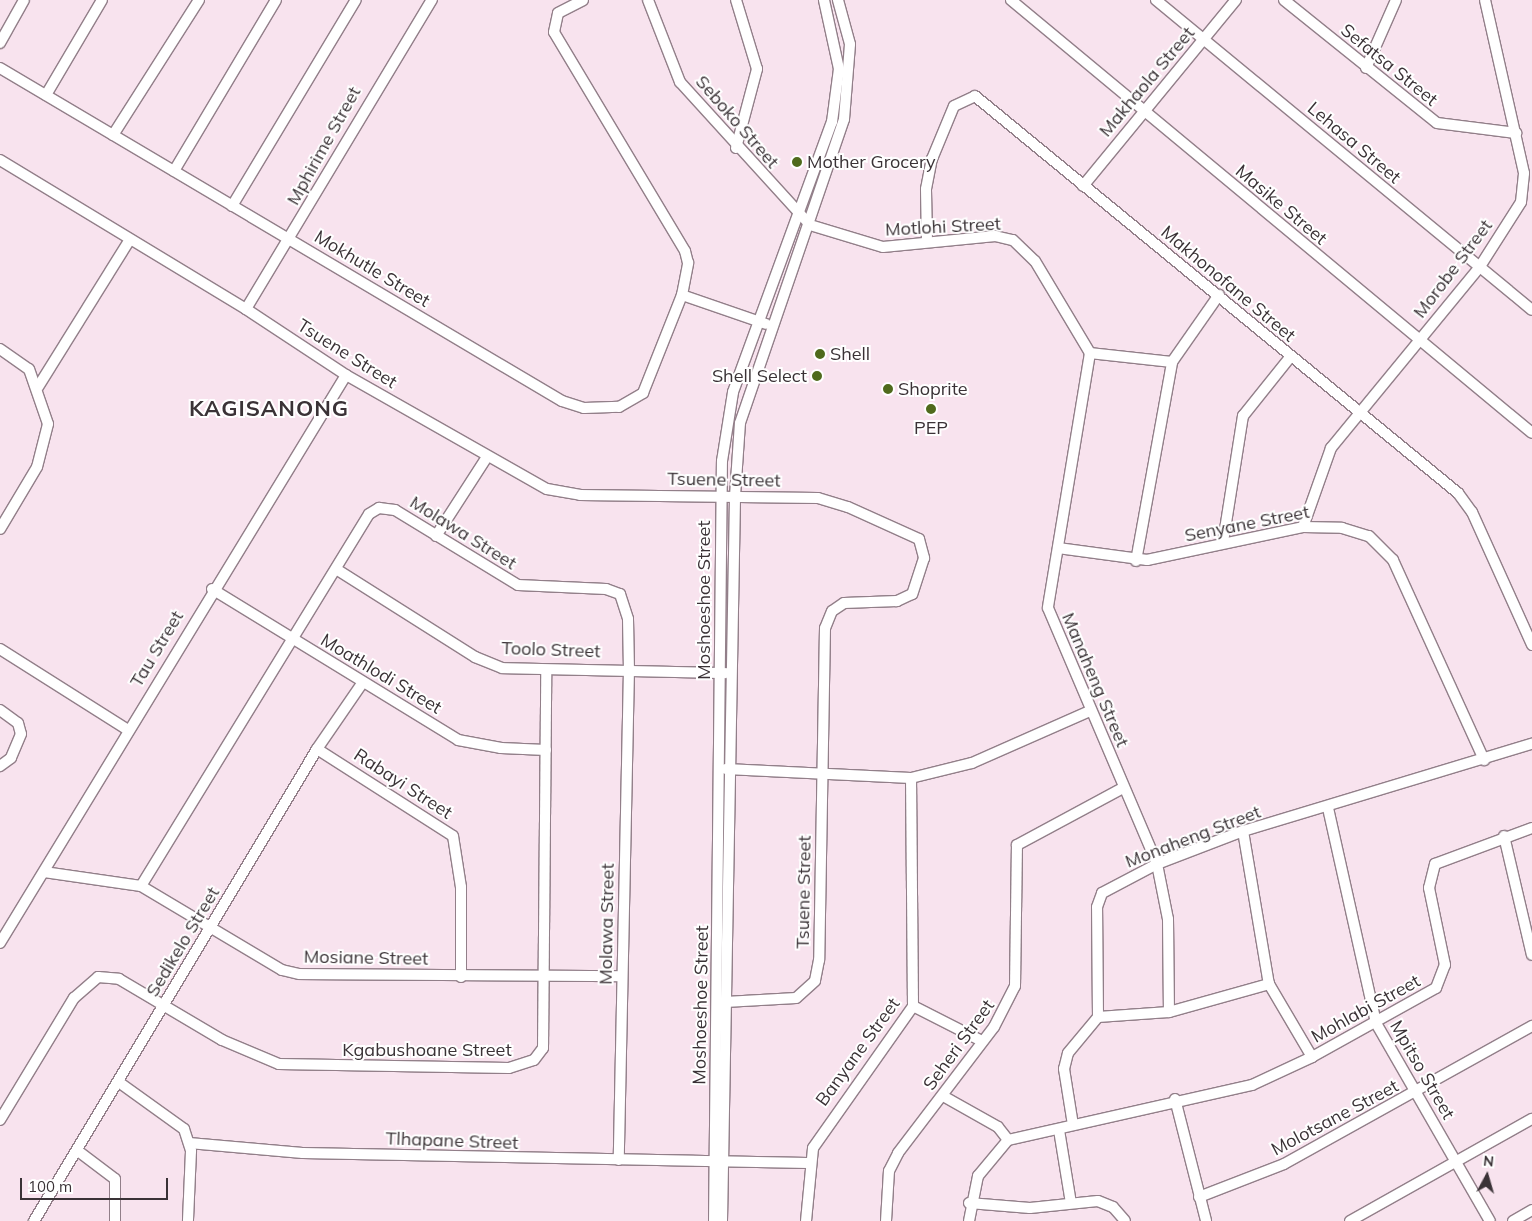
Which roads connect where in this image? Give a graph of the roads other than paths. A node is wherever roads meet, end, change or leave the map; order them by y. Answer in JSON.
{"nodes":[{"id":1,"x":24,"y":0,"type":"edge"},
{"id":2,"x":102,"y":0,"type":"edge"},
{"id":3,"x":199,"y":0,"type":"edge"},
{"id":4,"x":276,"y":0,"type":"edge"},
{"id":5,"x":356,"y":0,"type":"edge"},
{"id":6,"x":432,"y":0,"type":"edge"},
{"id":7,"x":583,"y":0,"type":"edge"},
{"id":8,"x":648,"y":0,"type":"edge"},
{"id":9,"x":736,"y":0,"type":"edge"},
{"id":10,"x":824,"y":0,"type":"edge"},
{"id":11,"x":838,"y":0,"type":"edge"},
{"id":12,"x":1011,"y":0,"type":"edge"},
{"id":13,"x":1156,"y":0,"type":"edge"},
{"id":14,"x":1236,"y":0,"type":"edge"},
{"id":15,"x":1284,"y":0,"type":"edge"},
{"id":16,"x":1396,"y":0,"type":"edge"},
{"id":17,"x":1485,"y":0,"type":"edge"},
{"id":18,"x":1204,"y":40,"type":"junction"},
{"id":19,"x":0,"y":42,"type":"edge"},
{"id":20,"x":0,"y":68,"type":"edge"},
{"id":21,"x":1366,"y":68,"type":"junction"},
{"id":22,"x":46,"y":95,"type":"junction"},
{"id":23,"x":1143,"y":112,"type":"junction"},
{"id":24,"x":1516,"y":133,"type":"junction"},
{"id":25,"x":113,"y":135,"type":"junction"},
{"id":26,"x":736,"y":148,"type":"junction"},
{"id":27,"x":0,"y":160,"type":"edge"},
{"id":28,"x":174,"y":171,"type":"junction"},
{"id":29,"x":1083,"y":186,"type":"junction"},
{"id":30,"x":232,"y":206,"type":"junction"},
{"id":31,"x":799,"y":214,"type":"junction"},
{"id":32,"x":810,"y":225,"type":"junction"},
{"id":33,"x":130,"y":239,"type":"junction"},
{"id":34,"x":290,"y":240,"type":"junction"},
{"id":35,"x":928,"y":242,"type":"junction"},
{"id":36,"x":1479,"y":268,"type":"junction"},
{"id":37,"x":682,"y":295,"type":"junction"},
{"id":38,"x":1219,"y":295,"type":"junction"},
{"id":39,"x":246,"y":308,"type":"junction"},
{"id":40,"x":1532,"y":310,"type":"edge"},
{"id":41,"x":760,"y":322,"type":"junction"},
{"id":42,"x":774,"y":326,"type":"junction"},
{"id":43,"x":1420,"y":340,"type":"junction"},
{"id":44,"x":0,"y":348,"type":"edge"},
{"id":45,"x":1090,"y":353,"type":"junction"},
{"id":46,"x":1291,"y":356,"type":"junction"},
{"id":47,"x":1172,"y":362,"type":"junction"},
{"id":48,"x":346,"y":375,"type":"junction"},
{"id":49,"x":38,"y":387,"type":"junction"},
{"id":50,"x":1360,"y":415,"type":"junction"},
{"id":51,"x":1532,"y":433,"type":"edge"},
{"id":52,"x":487,"y":457,"type":"junction"},
{"id":53,"x":720,"y":496,"type":"junction"},
{"id":54,"x":735,"y":496,"type":"junction"},
{"id":55,"x":1303,"y":528,"type":"junction"},
{"id":56,"x":0,"y":529,"type":"edge"},
{"id":57,"x":436,"y":536,"type":"junction"},
{"id":58,"x":1223,"y":542,"type":"junction"},
{"id":59,"x":1058,"y":548,"type":"junction"},
{"id":60,"x":1136,"y":561,"type":"junction"},
{"id":61,"x":336,"y":569,"type":"junction"},
{"id":62,"x":212,"y":589,"type":"junction"},
{"id":63,"x":293,"y":640,"type":"junction"},
{"id":64,"x":1532,"y":645,"type":"edge"},
{"id":65,"x":0,"y":649,"type":"edge"},
{"id":66,"x":628,"y":669,"type":"junction"},
{"id":67,"x":546,"y":670,"type":"junction"},
{"id":68,"x":720,"y":672,"type":"junction"},
{"id":69,"x":732,"y":673,"type":"junction"},
{"id":70,"x":363,"y":682,"type":"junction"},
{"id":71,"x":0,"y":710,"type":"edge"},
{"id":72,"x":1090,"y":711,"type":"junction"},
{"id":73,"x":128,"y":730,"type":"junction"},
{"id":74,"x":1532,"y":744,"type":"edge"},
{"id":75,"x":317,"y":749,"type":"junction"},
{"id":76,"x":546,"y":750,"type":"junction"},
{"id":77,"x":1484,"y":760,"type":"junction"},
{"id":78,"x":0,"y":766,"type":"edge"},
{"id":79,"x":720,"y":768,"type":"junction"},
{"id":80,"x":731,"y":770,"type":"junction"},
{"id":81,"x":823,"y":771,"type":"junction"},
{"id":82,"x":911,"y":778,"type":"junction"},
{"id":83,"x":1123,"y":788,"type":"junction"},
{"id":84,"x":1328,"y":808,"type":"junction"},
{"id":85,"x":1532,"y":828,"type":"edge"},
{"id":86,"x":1244,"y":832,"type":"junction"},
{"id":87,"x":1504,"y":836,"type":"junction"},
{"id":88,"x":1157,"y":864,"type":"junction"},
{"id":89,"x":44,"y":872,"type":"junction"},
{"id":90,"x":141,"y":886,"type":"junction"},
{"id":91,"x":211,"y":928,"type":"junction"},
{"id":92,"x":0,"y":943,"type":"edge"},
{"id":93,"x":1532,"y":955,"type":"edge"},
{"id":94,"x":542,"y":976,"type":"junction"},
{"id":95,"x":622,"y":976,"type":"junction"},
{"id":96,"x":461,"y":977,"type":"junction"},
{"id":97,"x":1269,"y":984,"type":"junction"},
{"id":98,"x":725,"y":1002,"type":"junction"},
{"id":99,"x":163,"y":1005,"type":"junction"},
{"id":100,"x":913,"y":1006,"type":"junction"},
{"id":101,"x":1169,"y":1012,"type":"junction"},
{"id":102,"x":1098,"y":1017,"type":"junction"},
{"id":103,"x":1376,"y":1023,"type":"junction"},
{"id":104,"x":1532,"y":1026,"type":"edge"},
{"id":105,"x":980,"y":1040,"type":"junction"},
{"id":106,"x":1312,"y":1057,"type":"junction"},
{"id":107,"x":120,"y":1083,"type":"junction"},
{"id":108,"x":1416,"y":1093,"type":"junction"},
{"id":109,"x":943,"y":1096,"type":"junction"},
{"id":110,"x":1175,"y":1099,"type":"junction"},
{"id":111,"x":1532,"y":1119,"type":"edge"},
{"id":112,"x":0,"y":1120,"type":"edge"},
{"id":113,"x":1073,"y":1125,"type":"junction"},
{"id":114,"x":1059,"y":1130,"type":"junction"},
{"id":115,"x":1008,"y":1140,"type":"junction"},
{"id":116,"x":189,"y":1143,"type":"junction"},
{"id":117,"x":78,"y":1151,"type":"junction"},
{"id":118,"x":619,"y":1160,"type":"junction"},
{"id":119,"x":720,"y":1160,"type":"junction"},
{"id":120,"x":1456,"y":1162,"type":"junction"},
{"id":121,"x":808,"y":1163,"type":"junction"},
{"id":122,"x":1199,"y":1197,"type":"junction"},
{"id":123,"x":970,"y":1203,"type":"junction"},
{"id":124,"x":1071,"y":1203,"type":"junction"},
{"id":125,"x":1532,"y":1210,"type":"edge"},
{"id":126,"x":34,"y":1221,"type":"edge"},
{"id":127,"x":115,"y":1221,"type":"edge"},
{"id":128,"x":188,"y":1221,"type":"edge"},
{"id":129,"x":714,"y":1221,"type":"edge"},
{"id":130,"x":722,"y":1221,"type":"edge"},
{"id":131,"x":806,"y":1221,"type":"edge"},
{"id":132,"x":886,"y":1221,"type":"edge"},
{"id":133,"x":969,"y":1221,"type":"edge"},
{"id":134,"x":1125,"y":1221,"type":"edge"},
{"id":135,"x":1206,"y":1221,"type":"edge"},
{"id":136,"x":1350,"y":1221,"type":"edge"},
{"id":137,"x":1490,"y":1221,"type":"edge"},
{"id":138,"x":1513,"y":1221,"type":"edge"}],
"edges":[{"from":1,"to":19,"type":"street"},
{"from":2,"to":22,"type":"street"},
{"from":3,"to":25,"type":"street"},
{"from":4,"to":28,"type":"street"},
{"from":5,"to":30,"type":"street"},
{"from":6,"to":34,"type":"street","name":"Mphirime Street"},
{"from":7,"to":37,"type":"street","name":"Mokhutle Street"},
{"from":8,"to":26,"type":"street","name":"Seboko Street"},
{"from":9,"to":26,"type":"street"},
{"from":10,"to":31,"type":"street","name":"Moshoeshoe Street"},
{"from":11,"to":32,"type":"street","name":"Moshoeshoe Street"},
{"from":12,"to":23,"type":"street","name":"Masike Street"},
{"from":13,"to":18,"type":"street","name":"Lehasa Street"},
{"from":14,"to":18,"type":"street","name":"Makhaola Street"},
{"from":15,"to":21,"type":"street","name":"Sefatsa Street"},
{"from":16,"to":21,"type":"street"},
{"from":17,"to":24,"type":"street","name":"Morobe Street"},
{"from":18,"to":23,"type":"street","name":"Makhaola Street"},
{"from":18,"to":36,"type":"street","name":"Lehasa Street"},
{"from":20,"to":22,"type":"street","name":"Mokhutle Street"},
{"from":21,"to":24,"type":"street","name":"Sefatsa Street"},
{"from":22,"to":25,"type":"street","name":"Mokhutle Street"},
{"from":23,"to":29,"type":"street","name":"Makhaola Street"},
{"from":23,"to":43,"type":"street","name":"Masike Street"},
{"from":24,"to":36,"type":"street","name":"Morobe Street"},
{"from":25,"to":28,"type":"street","name":"Mokhutle Street"},
{"from":26,"to":31,"type":"street","name":"Seboko Street"},
{"from":27,"to":33,"type":"street","name":"Tsuene Street"},
{"from":28,"to":30,"type":"street","name":"Mokhutle Street"},
{"from":29,"to":35,"type":"street","name":"Makhonofane Street"},
{"from":29,"to":38,"type":"street","name":"Makhonofane Street"},
{"from":30,"to":34,"type":"street","name":"Mokhutle Street"},
{"from":31,"to":32,"type":"street","name":"Seboko Street"},
{"from":31,"to":41,"type":"street","name":"Moshoeshoe Street"},
{"from":32,"to":35,"type":"street","name":"Motlohi Street"},
{"from":32,"to":42,"type":"street","name":"Moshoeshoe Street"},
{"from":33,"to":39,"type":"street","name":"Tsuene Street"},
{"from":33,"to":49,"type":"street"},
{"from":34,"to":37,"type":"street","name":"Mokhutle Street"},
{"from":34,"to":39,"type":"street","name":"Mphirime Street"},
{"from":35,"to":45,"type":"street","name":"Motlohi Street"},
{"from":36,"to":40,"type":"street","name":"Lehasa Street"},
{"from":36,"to":43,"type":"street","name":"Morobe Street"},
{"from":37,"to":41,"type":"street"},
{"from":38,"to":46,"type":"street","name":"Makhonofane Street"},
{"from":38,"to":47,"type":"street"},
{"from":39,"to":48,"type":"street","name":"Tsuene Street"},
{"from":41,"to":42,"type":"street"},
{"from":41,"to":53,"type":"street","name":"Moshoeshoe Street"},
{"from":42,"to":54,"type":"street","name":"Moshoeshoe Street"},
{"from":43,"to":50,"type":"street","name":"Morobe Street"},
{"from":43,"to":51,"type":"street","name":"Masike Street"},
{"from":44,"to":49,"type":"street"},
{"from":45,"to":47,"type":"street"},
{"from":45,"to":59,"type":"street","name":"Manaheng Street"},
{"from":46,"to":50,"type":"street","name":"Makhonofane Street"},
{"from":46,"to":58,"type":"street"},
{"from":47,"to":60,"type":"street"},
{"from":48,"to":52,"type":"street","name":"Tsuene Street"},
{"from":48,"to":62,"type":"street","name":"Tau Street"},
{"from":49,"to":56,"type":"street"},
{"from":50,"to":55,"type":"street","name":"Morobe Street"},
{"from":50,"to":64,"type":"street","name":"Makhonofane Street"},
{"from":52,"to":53,"type":"street","name":"Tsuene Street"},
{"from":52,"to":57,"type":"street"},
{"from":53,"to":54,"type":"street","name":"Tsuene Street"},
{"from":53,"to":68,"type":"street","name":"Moshoeshoe Street"},
{"from":54,"to":69,"type":"street","name":"Moshoeshoe Street"},
{"from":54,"to":81,"type":"street","name":"Tsuene Street"},
{"from":55,"to":58,"type":"street","name":"Senyane Street"},
{"from":55,"to":77,"type":"street","name":"Senyane Street"},
{"from":57,"to":61,"type":"street","name":"Molawa Street"},
{"from":57,"to":66,"type":"street","name":"Molawa Street"},
{"from":58,"to":60,"type":"street","name":"Senyane Street"},
{"from":59,"to":60,"type":"street","name":"Senyane Street"},
{"from":59,"to":72,"type":"street","name":"Manaheng Street"},
{"from":61,"to":63,"type":"street","name":"Molawa Street"},
{"from":61,"to":67,"type":"street","name":"Toolo Street"},
{"from":62,"to":63,"type":"street","name":"Moathlodi Street"},
{"from":62,"to":73,"type":"street","name":"Tau Street"},
{"from":63,"to":70,"type":"street","name":"Moathlodi Street"},
{"from":63,"to":90,"type":"street","name":"Molawa Street"},
{"from":65,"to":73,"type":"street"},
{"from":66,"to":67,"type":"street","name":"Toolo Street"},
{"from":66,"to":68,"type":"street","name":"Toolo Street"},
{"from":66,"to":95,"type":"street","name":"Molawa Street"},
{"from":67,"to":76,"type":"street","name":"Kgabushoane Street"},
{"from":68,"to":69,"type":"street","name":"Toolo Street"},
{"from":68,"to":79,"type":"street","name":"Moshoeshoe Street"},
{"from":69,"to":80,"type":"street","name":"Moshoeshoe Street"},
{"from":70,"to":75,"type":"street","name":"Sedikelo Street"},
{"from":70,"to":76,"type":"street","name":"Moathlodi Street"},
{"from":71,"to":78,"type":"street"},
{"from":72,"to":82,"type":"street"},
{"from":72,"to":83,"type":"street","name":"Manaheng Street"},
{"from":73,"to":89,"type":"street","name":"Tau Street"},
{"from":74,"to":77,"type":"street","name":"Monaheng Street"},
{"from":75,"to":91,"type":"street","name":"Sedikelo Street"},
{"from":75,"to":96,"type":"street","name":"Rabayi Street"},
{"from":76,"to":94,"type":"street","name":"Kgabushoane Street"},
{"from":77,"to":84,"type":"street","name":"Monaheng Street"},
{"from":79,"to":80,"type":"street"},
{"from":79,"to":119,"type":"street","name":"Moshoeshoe Street"},
{"from":80,"to":81,"type":"street"},
{"from":80,"to":98,"type":"street","name":"Moshoeshoe Street"},
{"from":81,"to":82,"type":"street"},
{"from":81,"to":98,"type":"street","name":"Tsuene Street"},
{"from":82,"to":100,"type":"street","name":"Banyane Street"},
{"from":83,"to":88,"type":"street","name":"Manaheng Street"},
{"from":83,"to":105,"type":"street","name":"Seheri Street"},
{"from":84,"to":86,"type":"street","name":"Monaheng Street"},
{"from":84,"to":103,"type":"street","name":"Mpitso Street"},
{"from":85,"to":87,"type":"street","name":"Mohlabi Street"},
{"from":86,"to":88,"type":"street","name":"Monaheng Street"},
{"from":86,"to":97,"type":"street"},
{"from":87,"to":93,"type":"street"},
{"from":87,"to":103,"type":"street","name":"Mohlabi Street"},
{"from":88,"to":101,"type":"street","name":"Manaheng Street"},
{"from":88,"to":102,"type":"street","name":"Monaheng Street"},
{"from":89,"to":90,"type":"street","name":"Mosiane Street"},
{"from":89,"to":92,"type":"street","name":"Tau Street"},
{"from":90,"to":91,"type":"street","name":"Mosiane Street"},
{"from":91,"to":96,"type":"street","name":"Mosiane Street"},
{"from":91,"to":99,"type":"street","name":"Sedikelo Street"},
{"from":94,"to":95,"type":"street","name":"Mosiane Street"},
{"from":94,"to":96,"type":"street","name":"Mosiane Street"},
{"from":94,"to":99,"type":"street","name":"Kgabushoane Street"},
{"from":95,"to":118,"type":"street","name":"Molawa Street"},
{"from":97,"to":101,"type":"street"},
{"from":97,"to":106,"type":"street"},
{"from":98,"to":119,"type":"street","name":"Moshoeshoe Street"},
{"from":99,"to":107,"type":"street","name":"Sedikelo Street"},
{"from":99,"to":112,"type":"street","name":"Kgabushoane Street"},
{"from":100,"to":105,"type":"street"},
{"from":100,"to":121,"type":"street","name":"Banyane Street"},
{"from":101,"to":102,"type":"street"},
{"from":102,"to":113,"type":"street"},
{"from":103,"to":106,"type":"street","name":"Mohlabi Street"},
{"from":103,"to":108,"type":"street","name":"Mpitso Street"},
{"from":104,"to":108,"type":"street","name":"Molotsane Street"},
{"from":105,"to":109,"type":"street","name":"Seheri Street"},
{"from":106,"to":110,"type":"street","name":"Mohlabi Street"},
{"from":107,"to":116,"type":"street"},
{"from":107,"to":117,"type":"street","name":"Sedikelo Street"},
{"from":108,"to":120,"type":"street","name":"Mpitso Street"},
{"from":108,"to":122,"type":"street","name":"Molotsane Street"},
{"from":109,"to":115,"type":"street"},
{"from":109,"to":132,"type":"street","name":"Seheri Street"},
{"from":110,"to":113,"type":"street","name":"Mohlabi Street"},
{"from":110,"to":122,"type":"street"},
{"from":111,"to":120,"type":"street"},
{"from":113,"to":114,"type":"street","name":"Mohlabi Street"},
{"from":114,"to":115,"type":"street","name":"Mohlabi Street"},
{"from":114,"to":124,"type":"street"},
{"from":115,"to":123,"type":"street"},
{"from":116,"to":118,"type":"street","name":"Tlhapane Street"},
{"from":116,"to":128,"type":"street"},
{"from":117,"to":126,"type":"street","name":"Sedikelo Street"},
{"from":117,"to":127,"type":"street"},
{"from":118,"to":119,"type":"street","name":"Tlhapane Street"},
{"from":119,"to":121,"type":"street","name":"Tlhapane Street"},
{"from":119,"to":129,"type":"street","name":"Moshoeshoe Street"},
{"from":119,"to":130,"type":"street","name":"Moshoeshoe Street"},
{"from":120,"to":136,"type":"street"},
{"from":120,"to":137,"type":"street","name":"Mpitso Street"},
{"from":121,"to":131,"type":"street","name":"Banyane Street"},
{"from":122,"to":135,"type":"street"},
{"from":123,"to":124,"type":"street"},
{"from":123,"to":133,"type":"street"},
{"from":124,"to":134,"type":"street"},
{"from":125,"to":138,"type":"street"}]}
